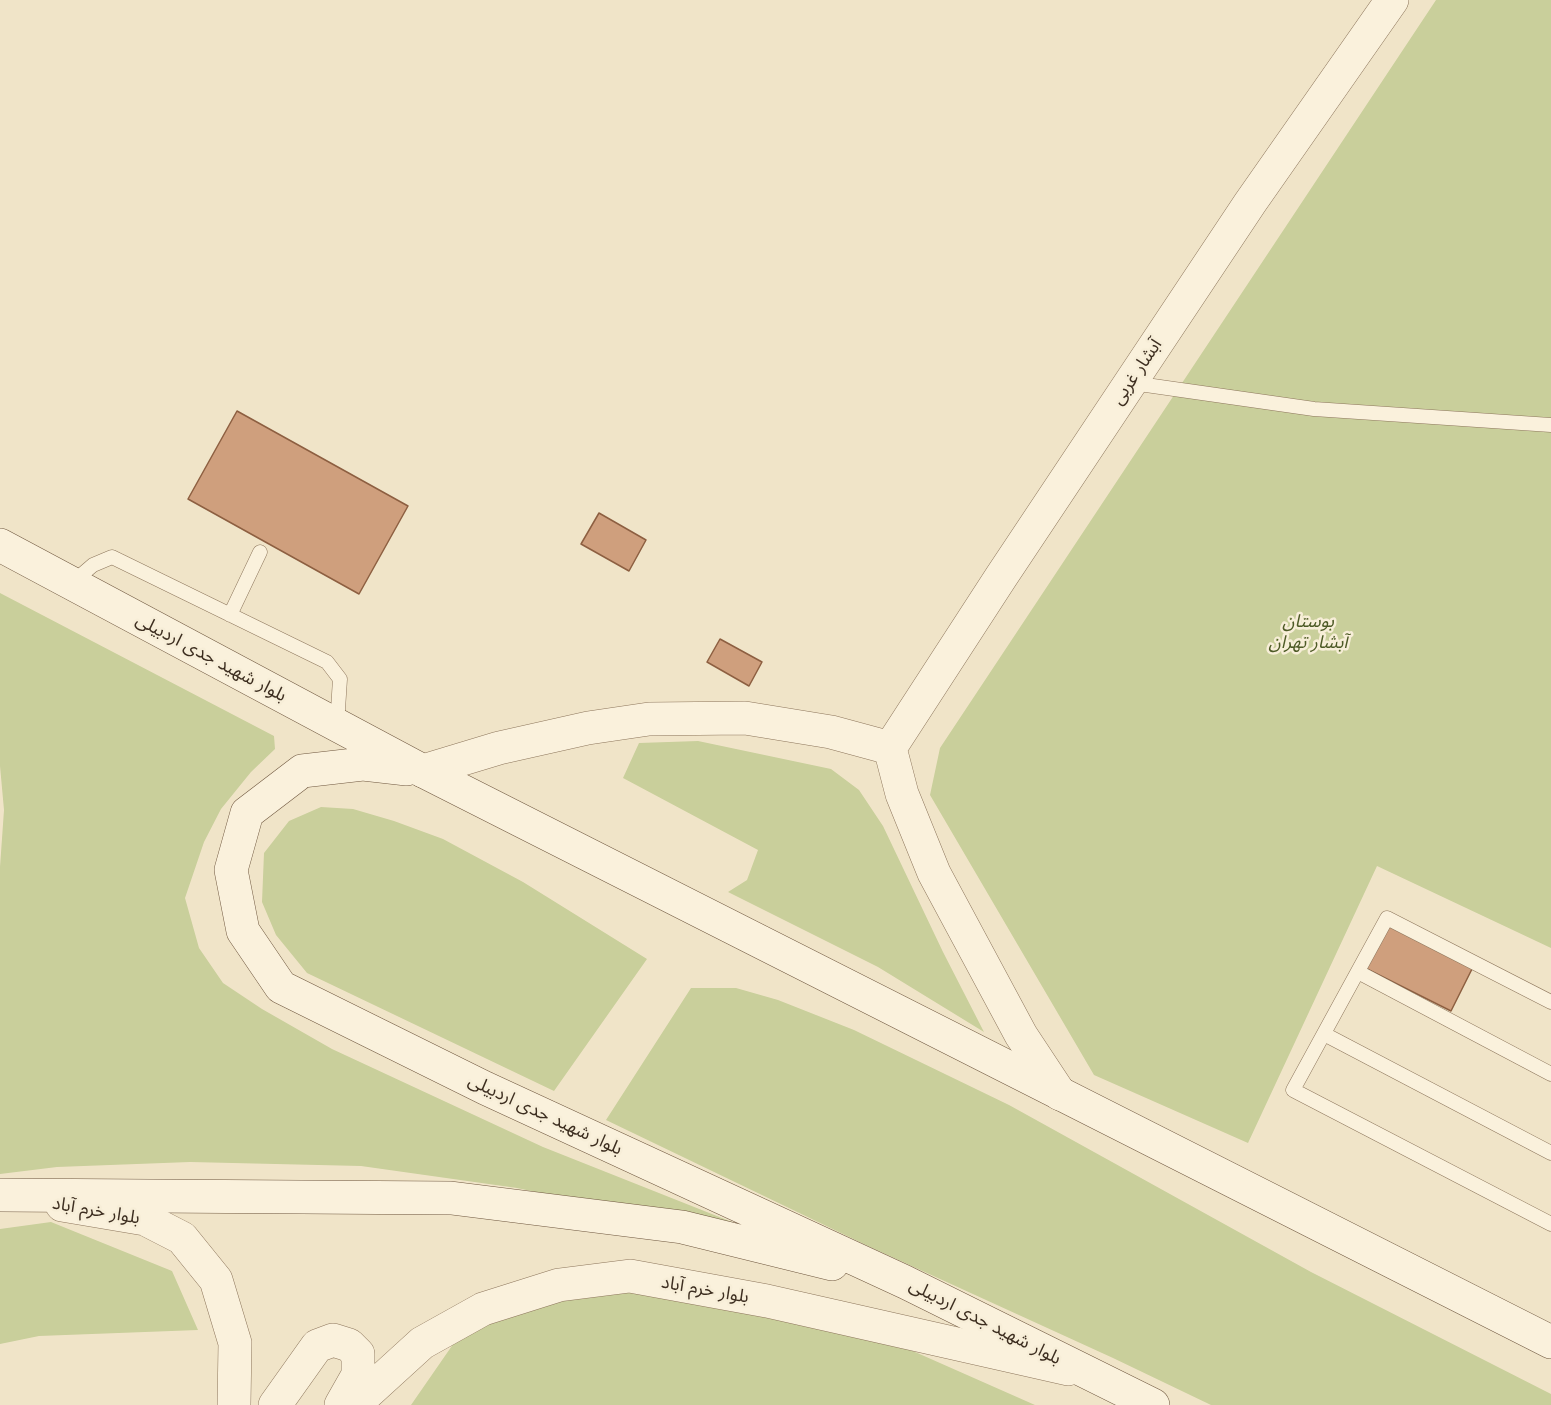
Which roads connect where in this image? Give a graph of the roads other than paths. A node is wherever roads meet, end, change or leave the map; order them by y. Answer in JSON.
{"nodes":[{"id":1,"x":1392,"y":0,"type":"edge"},
{"id":2,"x":1130,"y":383,"type":"junction"},
{"id":3,"x":1551,"y":425,"type":"edge"},
{"id":4,"x":0,"y":545,"type":"edge"},
{"id":5,"x":260,"y":552,"type":"dead end"},
{"id":6,"x":72,"y":583,"type":"junction"},
{"id":7,"x":230,"y":615,"type":"junction"},
{"id":8,"x":337,"y":725,"type":"junction"},
{"id":9,"x":890,"y":748,"type":"junction"},
{"id":10,"x":423,"y":771,"type":"junction"},
{"id":11,"x":1358,"y":972,"type":"junction"},
{"id":12,"x":1551,"y":1002,"type":"edge"},
{"id":13,"x":1323,"y":1034,"type":"junction"},
{"id":14,"x":1551,"y":1074,"type":"edge"},
{"id":15,"x":1060,"y":1094,"type":"junction"},
{"id":16,"x":1551,"y":1152,"type":"edge"},
{"id":17,"x":2,"y":1195,"type":"edge"},
{"id":18,"x":1551,"y":1224,"type":"edge"},
{"id":19,"x":904,"y":1282,"type":"junction"},
{"id":20,"x":1502,"y":1317,"type":"junction"},
{"id":21,"x":1551,"y":1329,"type":"edge"},
{"id":22,"x":1551,"y":1342,"type":"edge"},
{"id":23,"x":1085,"y":1373,"type":"junction"},
{"id":24,"x":234,"y":1405,"type":"edge"},
{"id":25,"x":275,"y":1405,"type":"edge"},
{"id":26,"x":341,"y":1405,"type":"edge"},
{"id":27,"x":354,"y":1405,"type":"edge"},
{"id":28,"x":1153,"y":1405,"type":"edge"}],
"edges":[{"from":1,"to":2,"type":"main road","name":"آبشار غربی"},
{"from":2,"to":3,"type":"lane"},
{"from":2,"to":9,"type":"main road","name":"آبشار غربی"},
{"from":4,"to":6,"type":"main road","name":"بلوار شهید جدی اردبیلی"},
{"from":5,"to":7,"type":"lane"},
{"from":6,"to":7,"type":"lane"},
{"from":6,"to":8,"type":"main road","name":"بلوار شهید جدی اردبیلی"},
{"from":7,"to":8,"type":"lane"},
{"from":8,"to":10,"type":"main road","name":"بلوار شهید جدی اردبیلی"},
{"from":9,"to":10,"type":"main road"},
{"from":9,"to":15,"type":"main road"},
{"from":10,"to":15,"type":"main road","name":"بلوار شهید جدی اردبیلی"},
{"from":10,"to":19,"type":"main road","name":"بلوار شهید جدی اردبیلی"},
{"from":11,"to":12,"type":"lane"},
{"from":11,"to":13,"type":"lane"},
{"from":11,"to":14,"type":"lane"},
{"from":13,"to":16,"type":"lane"},
{"from":13,"to":18,"type":"lane"},
{"from":15,"to":20,"type":"main road","name":"بلوار شهید جدی اردبیلی"},
{"from":17,"to":19,"type":"main road"},
{"from":17,"to":24,"type":"main road","name":"بلوار خرم آباد"},
{"from":19,"to":23,"type":"main road","name":"بلوار شهید جدی اردبیلی"},
{"from":20,"to":21,"type":"lane"},
{"from":20,"to":22,"type":"main road","name":"بلوار شهید جدی اردبیلی"},
{"from":23,"to":27,"type":"main road","name":"بلوار خرم آباد"},
{"from":23,"to":28,"type":"main road","name":"بلوار شهید جدی اردبیلی"},
{"from":25,"to":26,"type":"main road"}]}
